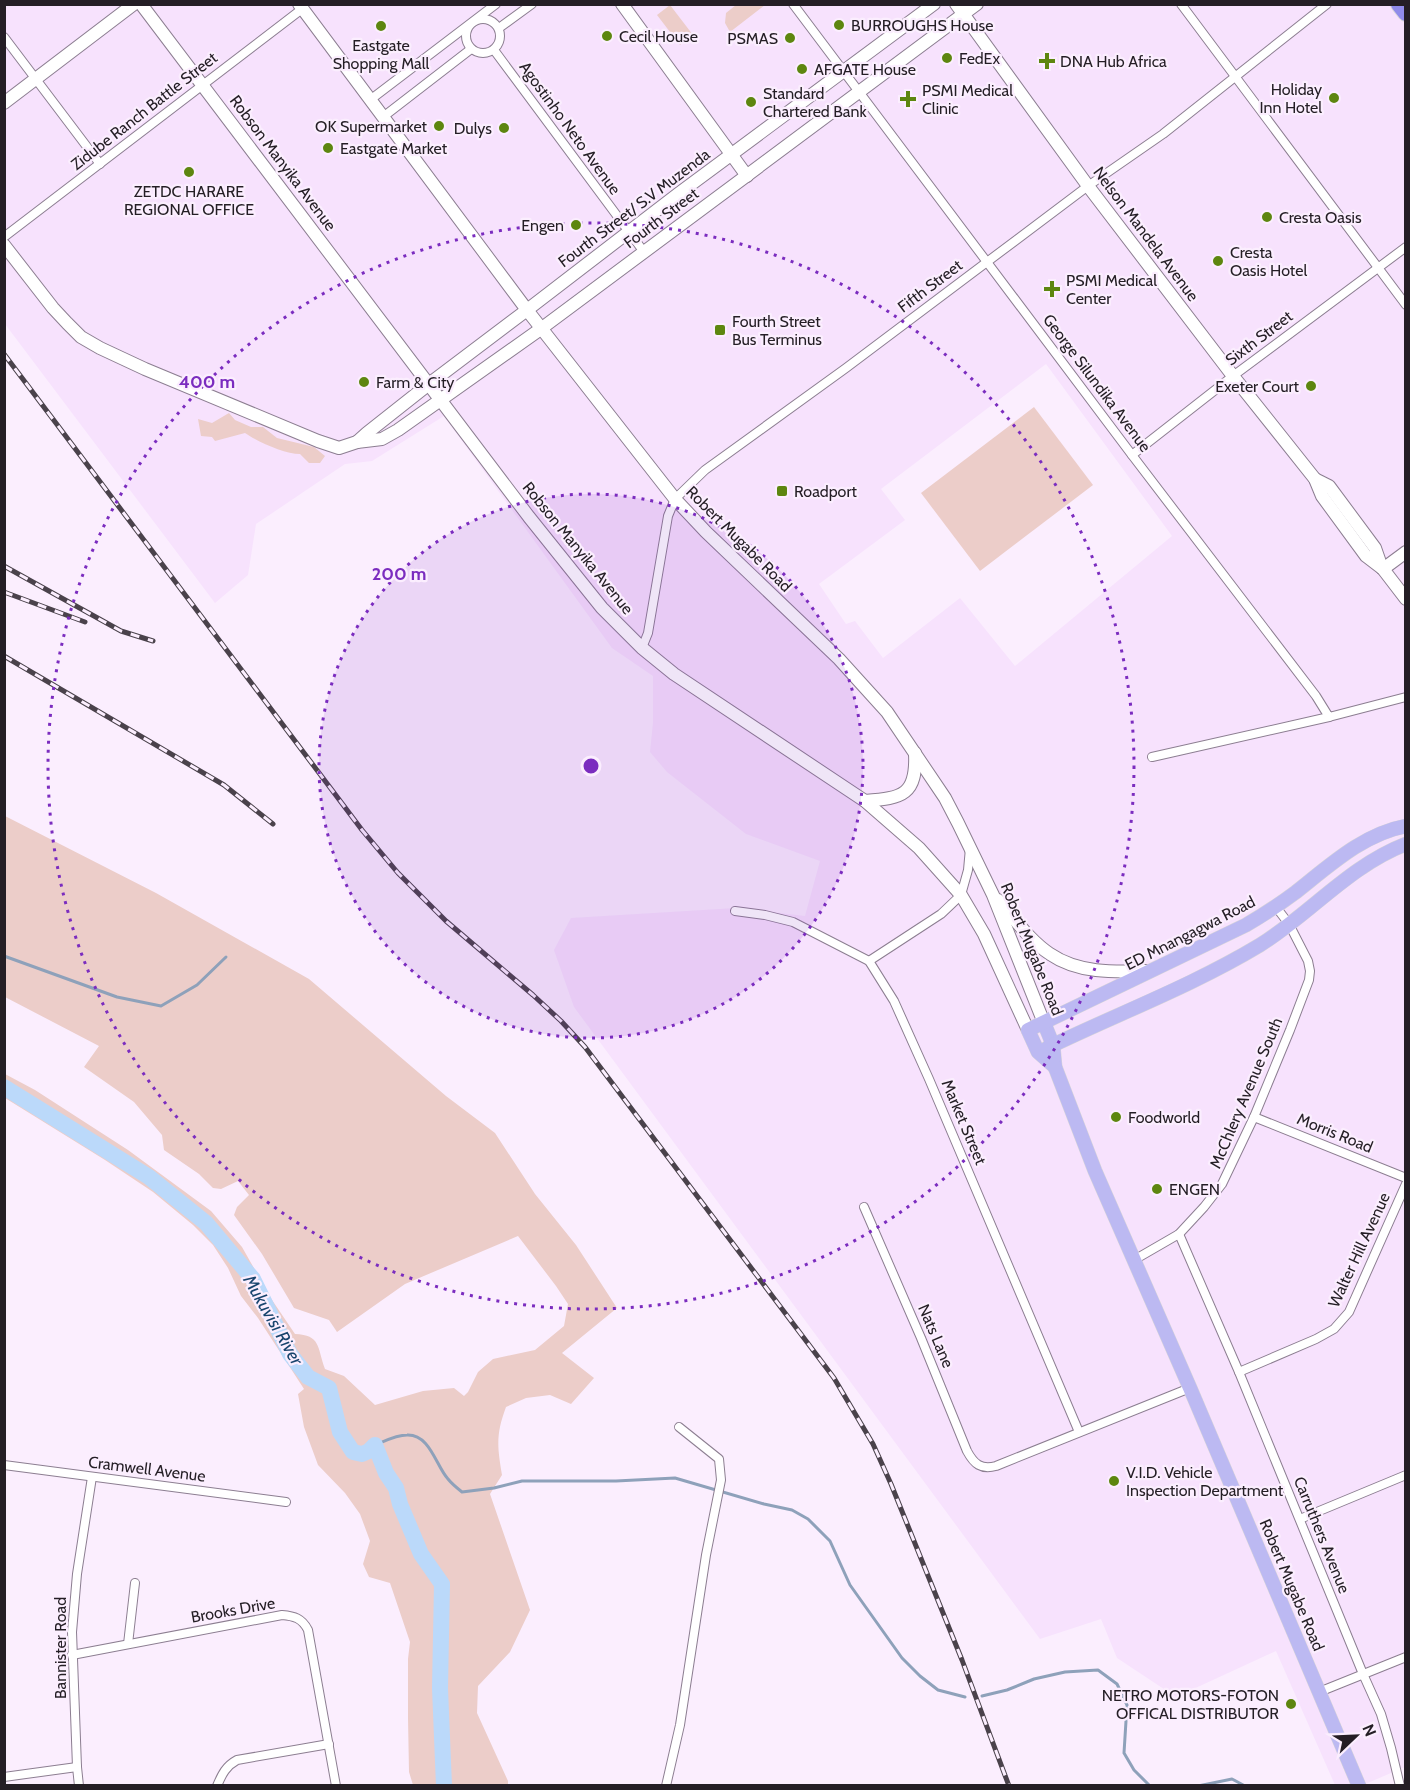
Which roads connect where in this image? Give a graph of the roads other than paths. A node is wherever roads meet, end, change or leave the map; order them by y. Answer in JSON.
{"nodes":[{"id":1,"x":134,"y":4,"type":"edge"},
{"id":2,"x":141,"y":4,"type":"edge"},
{"id":3,"x":496,"y":4,"type":"edge"},
{"id":4,"x":531,"y":4,"type":"edge"},
{"id":5,"x":622,"y":4,"type":"edge"},
{"id":6,"x":793,"y":4,"type":"edge"},
{"id":7,"x":934,"y":4,"type":"edge"},
{"id":8,"x":977,"y":4,"type":"edge"},
{"id":9,"x":1181,"y":4,"type":"edge"},
{"id":10,"x":1327,"y":4,"type":"edge"},
{"id":11,"x":1399,"y":4,"type":"edge"},
{"id":12,"x":301,"y":7,"type":"edge"},
{"id":13,"x":960,"y":10,"type":"edge"},
{"id":14,"x":1406,"y":13,"type":"edge"},
{"id":15,"x":472,"y":22,"type":"junction"},
{"id":16,"x":498,"y":28,"type":"junction"},
{"id":17,"x":4,"y":37,"type":"edge"},
{"id":18,"x":471,"y":49,"type":"junction"},
{"id":19,"x":494,"y":50,"type":"junction"},
{"id":20,"x":843,"y":72,"type":"junction"},
{"id":21,"x":1235,"y":75,"type":"junction"},
{"id":22,"x":36,"y":79,"type":"junction"},
{"id":23,"x":202,"y":84,"type":"junction"},
{"id":24,"x":858,"y":92,"type":"junction"},
{"id":25,"x":370,"y":100,"type":"junction"},
{"id":26,"x":4,"y":103,"type":"edge"},
{"id":27,"x":383,"y":117,"type":"junction"},
{"id":28,"x":731,"y":155,"type":"junction"},
{"id":29,"x":100,"y":164,"type":"junction"},
{"id":30,"x":747,"y":176,"type":"junction"},
{"id":31,"x":1088,"y":186,"type":"junction"},
{"id":32,"x":628,"y":232,"type":"junction"},
{"id":33,"x":4,"y":237,"type":"edge"},
{"id":34,"x":4,"y":245,"type":"edge"},
{"id":35,"x":1406,"y":247,"type":"edge"},
{"id":36,"x":644,"y":252,"type":"junction"},
{"id":37,"x":987,"y":262,"type":"junction"},
{"id":38,"x":1378,"y":268,"type":"junction"},
{"id":39,"x":1406,"y":305,"type":"edge"},
{"id":40,"x":527,"y":310,"type":"junction"},
{"id":41,"x":542,"y":328,"type":"junction"},
{"id":42,"x":1233,"y":376,"type":"junction"},
{"id":43,"x":429,"y":384,"type":"junction"},
{"id":44,"x":440,"y":399,"type":"junction"},
{"id":45,"x":357,"y":442,"type":"junction"},
{"id":46,"x":1132,"y":455,"type":"junction"},
{"id":47,"x":675,"y":499,"type":"junction"},
{"id":48,"x":1406,"y":552,"type":"edge"},
{"id":49,"x":1383,"y":569,"type":"junction"},
{"id":50,"x":1406,"y":599,"type":"edge"},
{"id":51,"x":642,"y":648,"type":"junction"},
{"id":52,"x":1406,"y":698,"type":"edge"},
{"id":53,"x":1329,"y":717,"type":"junction"},
{"id":54,"x":915,"y":751,"type":"junction"},
{"id":55,"x":1152,"y":757,"type":"dead end"},
{"id":56,"x":865,"y":801,"type":"junction"},
{"id":57,"x":1406,"y":826,"type":"edge"},
{"id":58,"x":1406,"y":844,"type":"edge"},
{"id":59,"x":970,"y":849,"type":"junction"},
{"id":60,"x":961,"y":895,"type":"junction"},
{"id":61,"x":993,"y":895,"type":"junction"},
{"id":62,"x":1276,"y":907,"type":"junction"},
{"id":63,"x":735,"y":911,"type":"dead end"},
{"id":64,"x":1289,"y":924,"type":"junction"},
{"id":65,"x":869,"y":961,"type":"junction"},
{"id":66,"x":1153,"y":971,"type":"junction"},
{"id":67,"x":1044,"y":1023,"type":"junction"},
{"id":68,"x":1028,"y":1030,"type":"junction"},
{"id":69,"x":1053,"y":1045,"type":"junction"},
{"id":70,"x":1038,"y":1052,"type":"junction"},
{"id":71,"x":1055,"y":1067,"type":"junction"},
{"id":72,"x":1254,"y":1117,"type":"junction"},
{"id":73,"x":1406,"y":1178,"type":"edge"},
{"id":74,"x":1406,"y":1184,"type":"edge"},
{"id":75,"x":864,"y":1207,"type":"dead end"},
{"id":76,"x":1179,"y":1233,"type":"junction"},
{"id":77,"x":1134,"y":1260,"type":"junction"},
{"id":78,"x":1239,"y":1372,"type":"junction"},
{"id":79,"x":1190,"y":1388,"type":"junction"},
{"id":80,"x":679,"y":1427,"type":"dead end"},
{"id":81,"x":1079,"y":1432,"type":"junction"},
{"id":82,"x":4,"y":1465,"type":"edge"},
{"id":83,"x":1406,"y":1475,"type":"edge"},
{"id":84,"x":92,"y":1477,"type":"junction"},
{"id":85,"x":286,"y":1502,"type":"dead end"},
{"id":86,"x":1300,"y":1519,"type":"junction"},
{"id":87,"x":135,"y":1583,"type":"dead end"},
{"id":88,"x":128,"y":1644,"type":"junction"},
{"id":89,"x":72,"y":1655,"type":"junction"},
{"id":90,"x":1406,"y":1657,"type":"edge"},
{"id":91,"x":1363,"y":1674,"type":"junction"},
{"id":92,"x":1319,"y":1692,"type":"junction"},
{"id":93,"x":329,"y":1744,"type":"junction"},
{"id":94,"x":77,"y":1767,"type":"junction"},
{"id":95,"x":4,"y":1777,"type":"edge"},
{"id":96,"x":79,"y":1785,"type":"edge"},
{"id":97,"x":218,"y":1785,"type":"edge"},
{"id":98,"x":336,"y":1785,"type":"edge"},
{"id":99,"x":666,"y":1785,"type":"edge"},
{"id":100,"x":1359,"y":1785,"type":"edge"},
{"id":101,"x":1400,"y":1785,"type":"edge"}],
"edges":[{"from":1,"to":22,"type":"main road"},
{"from":2,"to":23,"type":"main road","name":"Robson Manyika Avenue"},
{"from":3,"to":15,"type":"street"},
{"from":4,"to":16,"type":"street"},
{"from":5,"to":28,"type":"main road"},
{"from":6,"to":20,"type":"street","name":"George Silundika Avenue"},
{"from":7,"to":20,"type":"main road","name":"Fourth Street/ S.V Muzenda"},
{"from":8,"to":13,"type":"main road","name":"Fourth Street"},
{"from":9,"to":21,"type":"street"},
{"from":10,"to":21,"type":"street","name":"Fifth Street"},
{"from":11,"to":14,"type":"highway"},
{"from":12,"to":23,"type":"street","name":"Zidube Ranch Battle Street"},
{"from":12,"to":25,"type":"main road","name":"Robert Mugabe Road"},
{"from":13,"to":24,"type":"main road","name":"Fourth Street"},
{"from":13,"to":31,"type":"main road","name":"Nelson Mandela Avenue"},
{"from":15,"to":16,"type":"street"},
{"from":15,"to":18,"type":"street"},
{"from":15,"to":25,"type":"street"},
{"from":16,"to":19,"type":"street"},
{"from":17,"to":22,"type":"street"},
{"from":18,"to":19,"type":"street"},
{"from":18,"to":27,"type":"street"},
{"from":19,"to":32,"type":"street","name":"Agostinho Neto Avenue"},
{"from":20,"to":24,"type":"street","name":"George Silundika Avenue"},
{"from":20,"to":28,"type":"main road","name":"Fourth Street/ S.V Muzenda"},
{"from":21,"to":31,"type":"street","name":"Fifth Street"},
{"from":21,"to":38,"type":"street"},
{"from":22,"to":26,"type":"main road"},
{"from":22,"to":29,"type":"street"},
{"from":23,"to":29,"type":"street","name":"Zidube Ranch Battle Street"},
{"from":23,"to":43,"type":"main road","name":"Robson Manyika Avenue"},
{"from":24,"to":30,"type":"main road","name":"Fourth Street"},
{"from":24,"to":37,"type":"street","name":"George Silundika Avenue"},
{"from":25,"to":27,"type":"main road","name":"Robert Mugabe Road"},
{"from":27,"to":40,"type":"main road","name":"Robert Mugabe Road"},
{"from":28,"to":30,"type":"main road"},
{"from":28,"to":32,"type":"main road","name":"Fourth Street/ S.V Muzenda"},
{"from":29,"to":33,"type":"street","name":"Zidube Ranch Battle Street"},
{"from":30,"to":36,"type":"main road","name":"Fourth Street"},
{"from":31,"to":37,"type":"street","name":"Fifth Street"},
{"from":31,"to":42,"type":"main road","name":"Nelson Mandela Avenue"},
{"from":32,"to":36,"type":"street","name":"Agostinho Neto Avenue"},
{"from":32,"to":40,"type":"main road","name":"Fourth Street/ S.V Muzenda"},
{"from":34,"to":45,"type":"main road","name":"Fourth Street"},
{"from":35,"to":38,"type":"street","name":"Sixth Street"},
{"from":36,"to":41,"type":"main road","name":"Fourth Street"},
{"from":37,"to":46,"type":"street","name":"George Silundika Avenue"},
{"from":37,"to":47,"type":"street","name":"Fifth Street"},
{"from":38,"to":39,"type":"street"},
{"from":38,"to":42,"type":"street","name":"Sixth Street"},
{"from":40,"to":41,"type":"main road","name":"Robert Mugabe Road"},
{"from":40,"to":43,"type":"main road","name":"Fourth Street/ S.V Muzenda"},
{"from":41,"to":44,"type":"main road","name":"Fourth Street"},
{"from":41,"to":47,"type":"main road","name":"Robert Mugabe Road"},
{"from":42,"to":46,"type":"street","name":"Sixth Street"},
{"from":42,"to":49,"type":"main road","name":"Nelson Mandela Avenue"},
{"from":43,"to":44,"type":"main road","name":"Robson Manyika Avenue"},
{"from":43,"to":45,"type":"main road","name":"Fourth Street/ S.V Muzenda"},
{"from":44,"to":45,"type":"main road","name":"Fourth Street"},
{"from":44,"to":51,"type":"main road","name":"Robson Manyika Avenue"},
{"from":46,"to":53,"type":"street","name":"George Silundika Avenue"},
{"from":47,"to":51,"type":"street","name":"Fifth Street"},
{"from":47,"to":54,"type":"main road","name":"Robert Mugabe Road"},
{"from":48,"to":49,"type":"main road"},
{"from":49,"to":50,"type":"main road","name":"Nelson Mandela Avenue"},
{"from":51,"to":56,"type":"main road","name":"Robson Manyika Avenue"},
{"from":52,"to":53,"type":"street"},
{"from":53,"to":55,"type":"street"},
{"from":54,"to":56,"type":"main road"},
{"from":54,"to":59,"type":"main road","name":"Robert Mugabe Road"},
{"from":56,"to":60,"type":"main road","name":"Robson Manyika Avenue"},
{"from":57,"to":62,"type":"main road","name":"ED Mnangagwa Road"},
{"from":58,"to":64,"type":"main road"},
{"from":59,"to":60,"type":"street"},
{"from":59,"to":61,"type":"main road","name":"Robert Mugabe Road"},
{"from":60,"to":65,"type":"street"},
{"from":60,"to":68,"type":"main road","name":"Robson Manyika Avenue"},
{"from":61,"to":66,"type":"main road"},
{"from":61,"to":67,"type":"main road","name":"Robert Mugabe Road"},
{"from":62,"to":64,"type":"street","name":"McChlery Avenue South"},
{"from":62,"to":66,"type":"main road","name":"ED Mnangagwa Road"},
{"from":63,"to":65,"type":"street"},
{"from":64,"to":69,"type":"main road"},
{"from":64,"to":72,"type":"street","name":"McChlery Avenue South"},
{"from":65,"to":81,"type":"street","name":"Market Street"},
{"from":66,"to":67,"type":"main road","name":"ED Mnangagwa Road"},
{"from":67,"to":68,"type":"main road","name":"ED Mnangagwa Road"},
{"from":67,"to":69,"type":"main road","name":"Robert Mugabe Road"},
{"from":68,"to":70,"type":"main road","name":"Robson Manyika Avenue"},
{"from":69,"to":70,"type":"main road"},
{"from":69,"to":71,"type":"main road","name":"Robert Mugabe Road"},
{"from":70,"to":71,"type":"main road","name":"Robert Mugabe Road"},
{"from":71,"to":77,"type":"main road","name":"Robert Mugabe Road"},
{"from":72,"to":73,"type":"street","name":"Morris Road"},
{"from":72,"to":76,"type":"street","name":"McChlery Avenue South"},
{"from":74,"to":78,"type":"street","name":"Walter Hill Avenue"},
{"from":75,"to":81,"type":"street","name":"Nats Lane"},
{"from":76,"to":77,"type":"street","name":"McChlery Avenue South"},
{"from":76,"to":78,"type":"street","name":"Carruthers Avenue"},
{"from":77,"to":79,"type":"main road","name":"Robert Mugabe Road"},
{"from":78,"to":86,"type":"street","name":"Carruthers Avenue"},
{"from":79,"to":81,"type":"street"},
{"from":79,"to":92,"type":"main road","name":"Robert Mugabe Road"},
{"from":80,"to":99,"type":"street"},
{"from":82,"to":84,"type":"street","name":"Cramwell Avenue"},
{"from":83,"to":86,"type":"street"},
{"from":84,"to":85,"type":"street","name":"Cramwell Avenue"},
{"from":84,"to":89,"type":"street","name":"Bannister Road"},
{"from":86,"to":91,"type":"street","name":"Carruthers Avenue"},
{"from":87,"to":88,"type":"street"},
{"from":88,"to":89,"type":"street","name":"Brooks Drive"},
{"from":88,"to":93,"type":"street","name":"Brooks Drive"},
{"from":89,"to":94,"type":"street","name":"Bannister Road"},
{"from":90,"to":91,"type":"street"},
{"from":91,"to":92,"type":"street"},
{"from":91,"to":101,"type":"street","name":"Carruthers Avenue"},
{"from":92,"to":100,"type":"main road","name":"Robert Mugabe Road"},
{"from":93,"to":97,"type":"street"},
{"from":93,"to":98,"type":"street","name":"Brooks Drive"},
{"from":94,"to":95,"type":"street"},
{"from":94,"to":96,"type":"street","name":"Bannister Road"}]}
